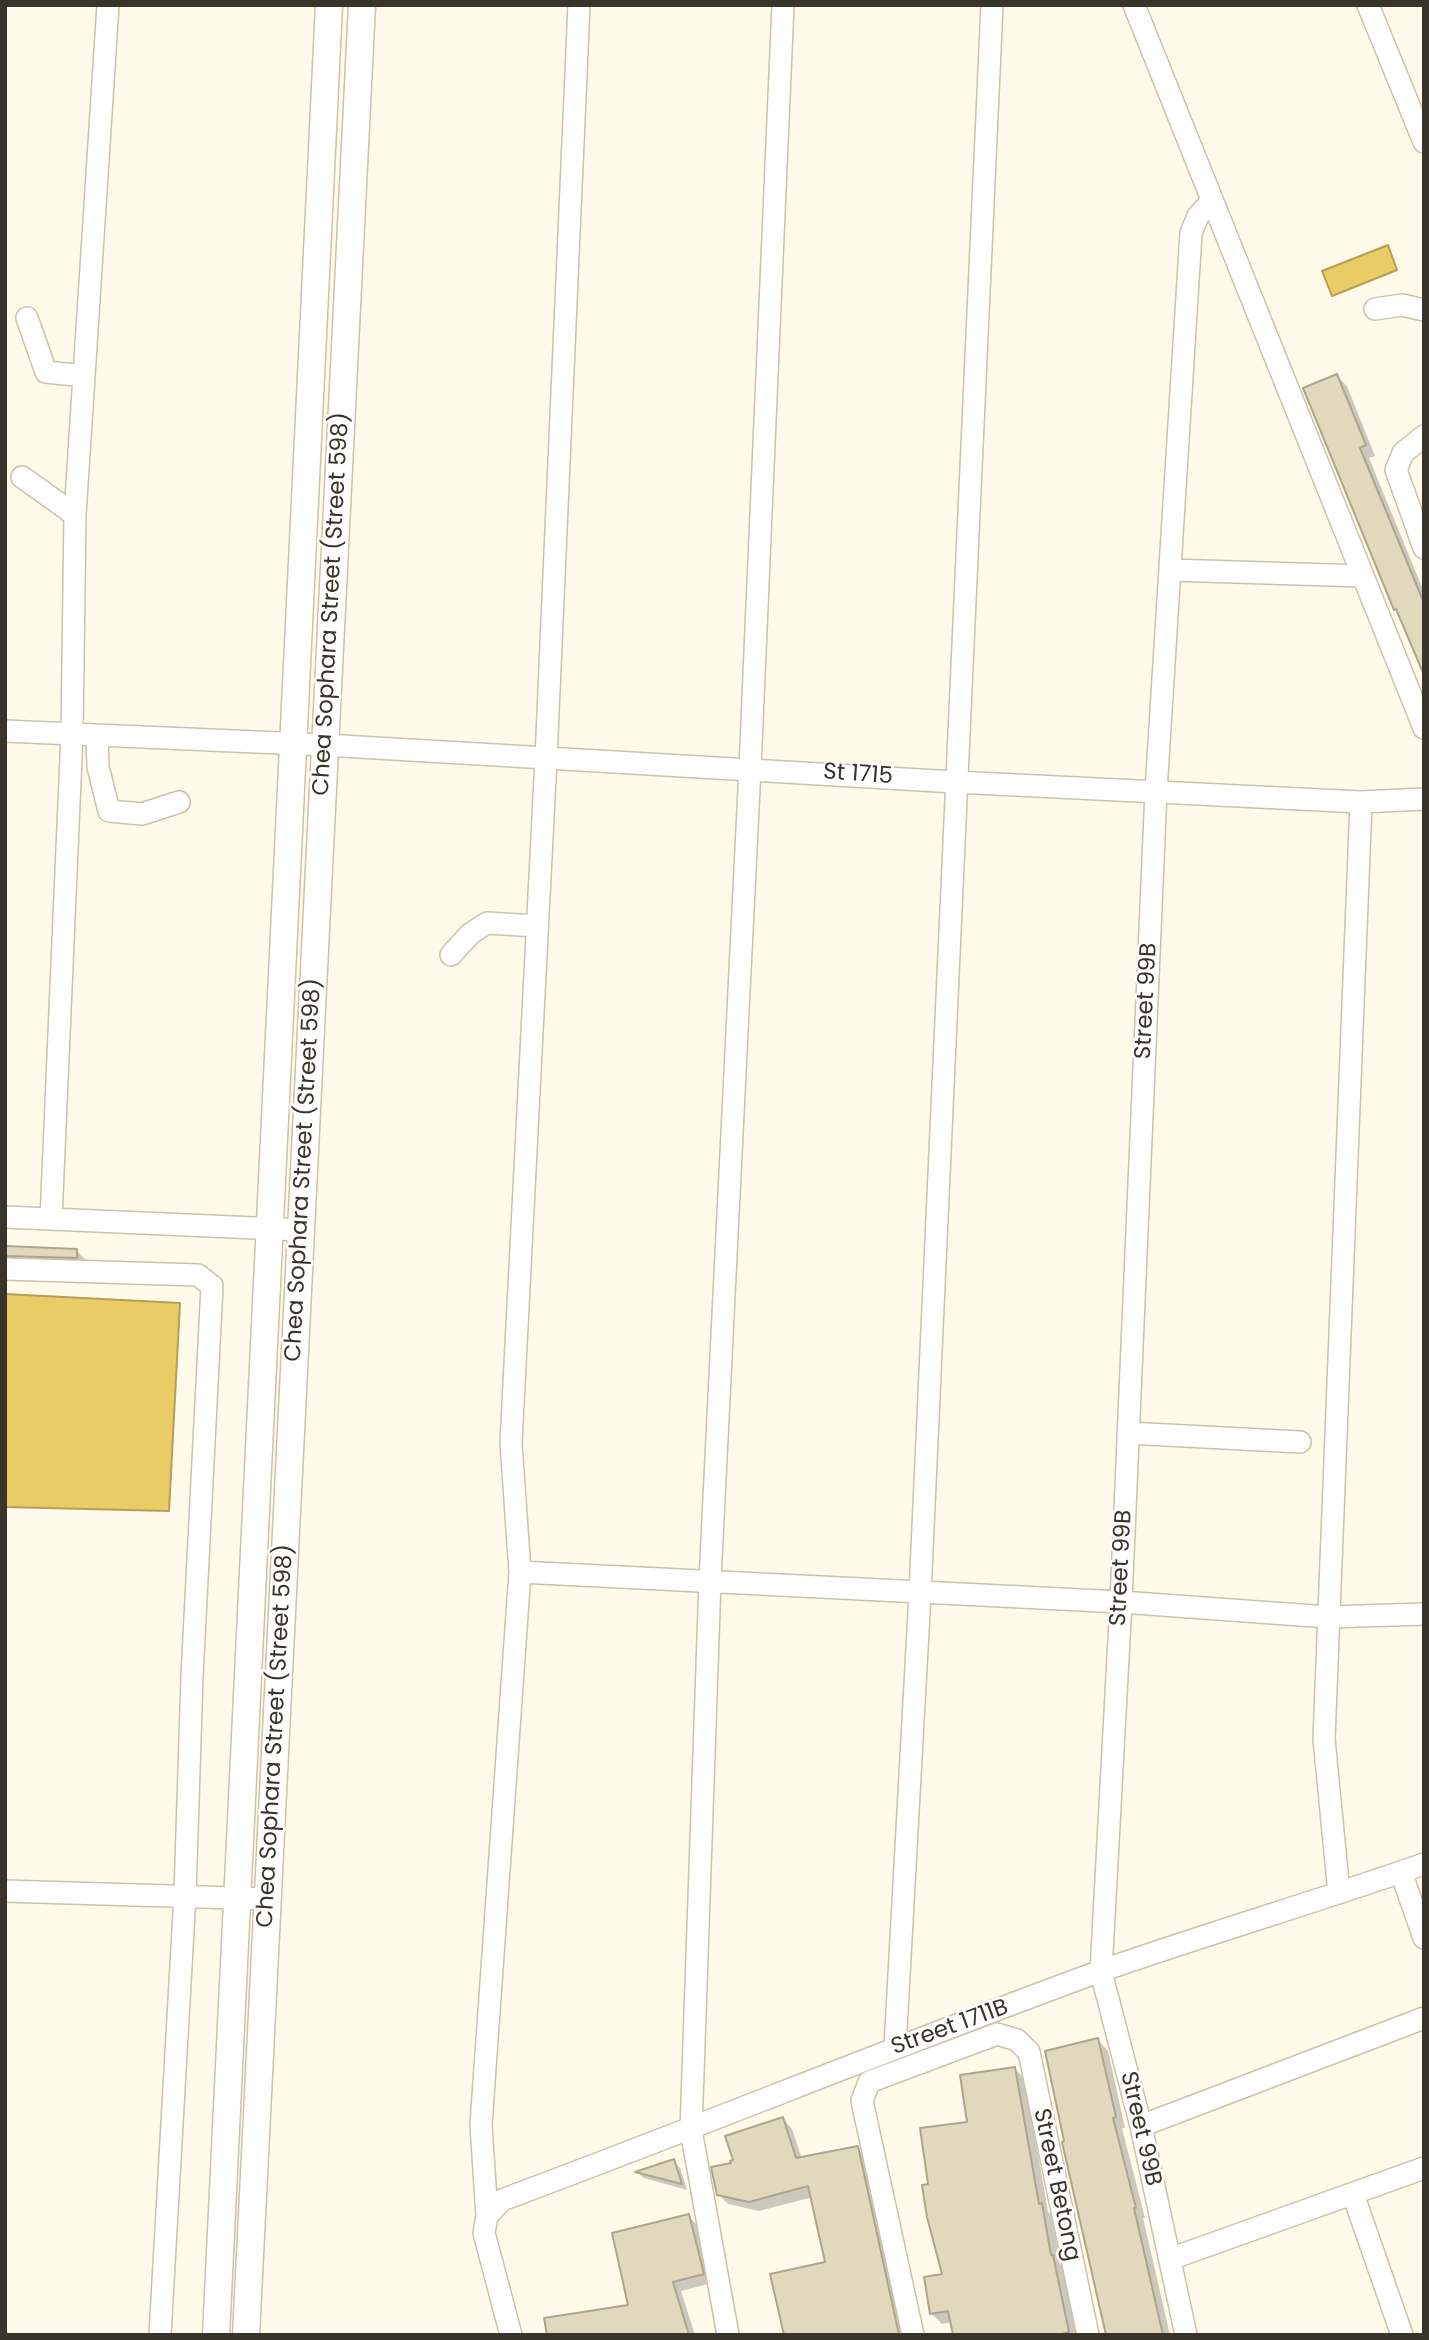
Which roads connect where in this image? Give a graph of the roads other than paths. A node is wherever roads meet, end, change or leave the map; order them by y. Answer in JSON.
{"nodes":[{"id":1,"x":108,"y":5,"type":"edge"},
{"id":2,"x":329,"y":5,"type":"edge"},
{"id":3,"x":362,"y":5,"type":"edge"},
{"id":4,"x":579,"y":5,"type":"edge"},
{"id":5,"x":783,"y":5,"type":"edge"},
{"id":6,"x":992,"y":5,"type":"edge"},
{"id":7,"x":1134,"y":5,"type":"edge"},
{"id":8,"x":1368,"y":5,"type":"edge"},
{"id":9,"x":1424,"y":142,"type":"edge"},
{"id":10,"x":1212,"y":201,"type":"junction"},
{"id":11,"x":1375,"y":309,"type":"dead end"},
{"id":12,"x":1424,"y":310,"type":"edge"},
{"id":13,"x":27,"y":318,"type":"dead end"},
{"id":14,"x":84,"y":376,"type":"junction"},
{"id":15,"x":1424,"y":436,"type":"edge"},
{"id":16,"x":22,"y":477,"type":"dead end"},
{"id":17,"x":75,"y":515,"type":"junction"},
{"id":18,"x":1424,"y":548,"type":"edge"},
{"id":19,"x":1170,"y":570,"type":"junction"},
{"id":20,"x":1363,"y":576,"type":"junction"},
{"id":21,"x":1424,"y":728,"type":"edge"},
{"id":22,"x":5,"y":732,"type":"edge"},
{"id":23,"x":72,"y":734,"type":"junction"},
{"id":24,"x":97,"y":735,"type":"junction"},
{"id":25,"x":292,"y":743,"type":"junction"},
{"id":26,"x":325,"y":745,"type":"junction"},
{"id":27,"x":546,"y":759,"type":"junction"},
{"id":28,"x":750,"y":768,"type":"junction"},
{"id":29,"x":955,"y":782,"type":"junction"},
{"id":30,"x":1156,"y":791,"type":"junction"},
{"id":31,"x":1424,"y":799,"type":"edge"},
{"id":32,"x":179,"y":802,"type":"dead end"},
{"id":33,"x":1361,"y":802,"type":"junction"},
{"id":34,"x":537,"y":926,"type":"junction"},
{"id":35,"x":451,"y":955,"type":"dead end"},
{"id":36,"x":5,"y":1217,"type":"edge"},
{"id":37,"x":51,"y":1219,"type":"junction"},
{"id":38,"x":270,"y":1229,"type":"junction"},
{"id":39,"x":301,"y":1230,"type":"junction"},
{"id":40,"x":5,"y":1269,"type":"edge"},
{"id":41,"x":1128,"y":1433,"type":"junction"},
{"id":42,"x":1300,"y":1442,"type":"dead end"},
{"id":43,"x":520,"y":1572,"type":"junction"},
{"id":44,"x":710,"y":1580,"type":"junction"},
{"id":45,"x":920,"y":1594,"type":"junction"},
{"id":46,"x":1121,"y":1602,"type":"junction"},
{"id":47,"x":1424,"y":1614,"type":"edge"},
{"id":48,"x":1328,"y":1617,"type":"junction"},
{"id":49,"x":1424,"y":1864,"type":"edge"},
{"id":50,"x":1401,"y":1872,"type":"junction"},
{"id":51,"x":5,"y":1891,"type":"edge"},
{"id":52,"x":1339,"y":1892,"type":"junction"},
{"id":53,"x":185,"y":1895,"type":"junction"},
{"id":54,"x":237,"y":1898,"type":"junction"},
{"id":55,"x":268,"y":1899,"type":"junction"},
{"id":56,"x":1424,"y":1938,"type":"edge"},
{"id":57,"x":1101,"y":1972,"type":"junction"},
{"id":58,"x":1424,"y":2018,"type":"edge"},
{"id":59,"x":895,"y":2048,"type":"junction"},
{"id":60,"x":1141,"y":2126,"type":"junction"},
{"id":61,"x":691,"y":2130,"type":"junction"},
{"id":62,"x":1424,"y":2168,"type":"edge"},
{"id":63,"x":1353,"y":2194,"type":"junction"},
{"id":64,"x":487,"y":2216,"type":"junction"},
{"id":65,"x":1170,"y":2259,"type":"junction"},
{"id":66,"x":160,"y":2335,"type":"edge"},
{"id":67,"x":216,"y":2335,"type":"edge"},
{"id":68,"x":246,"y":2335,"type":"edge"},
{"id":69,"x":511,"y":2335,"type":"edge"},
{"id":70,"x":728,"y":2335,"type":"edge"},
{"id":71,"x":913,"y":2335,"type":"edge"},
{"id":72,"x":1087,"y":2335,"type":"edge"},
{"id":73,"x":1186,"y":2335,"type":"edge"},
{"id":74,"x":1402,"y":2335,"type":"edge"}],
"edges":[{"from":1,"to":14,"type":"street"},
{"from":2,"to":25,"type":"main road","name":"Chea Sophara Street (Street 598)"},
{"from":3,"to":26,"type":"main road","name":"Chea Sophara Street (Street 598)"},
{"from":4,"to":27,"type":"street"},
{"from":5,"to":28,"type":"street"},
{"from":6,"to":29,"type":"street"},
{"from":7,"to":10,"type":"street"},
{"from":8,"to":9,"type":"street"},
{"from":10,"to":19,"type":"street","name":"Street 99B"},
{"from":10,"to":20,"type":"street"},
{"from":11,"to":12,"type":"street"},
{"from":13,"to":14,"type":"street"},
{"from":14,"to":17,"type":"street"},
{"from":15,"to":18,"type":"street"},
{"from":16,"to":17,"type":"street"},
{"from":17,"to":23,"type":"street"},
{"from":19,"to":20,"type":"street"},
{"from":19,"to":30,"type":"street","name":"Street 99B"},
{"from":20,"to":21,"type":"street"},
{"from":22,"to":23,"type":"street","name":"St 1715"},
{"from":23,"to":24,"type":"street","name":"St 1715"},
{"from":23,"to":37,"type":"street"},
{"from":24,"to":25,"type":"street","name":"St 1715"},
{"from":24,"to":32,"type":"street"},
{"from":25,"to":26,"type":"street","name":"St 1715"},
{"from":25,"to":38,"type":"main road","name":"Chea Sophara Street (Street 598)"},
{"from":26,"to":27,"type":"street","name":"St 1715"},
{"from":26,"to":39,"type":"main road","name":"Chea Sophara Street (Street 598)"},
{"from":27,"to":28,"type":"street","name":"St 1715"},
{"from":27,"to":34,"type":"street"},
{"from":28,"to":29,"type":"street","name":"St 1715"},
{"from":28,"to":44,"type":"street"},
{"from":29,"to":30,"type":"street","name":"St 1715"},
{"from":29,"to":45,"type":"street"},
{"from":30,"to":33,"type":"street","name":"St 1715"},
{"from":30,"to":41,"type":"street","name":"Street 99B"},
{"from":31,"to":33,"type":"street","name":"St 1715"},
{"from":33,"to":48,"type":"street"},
{"from":34,"to":35,"type":"street"},
{"from":34,"to":43,"type":"street"},
{"from":36,"to":37,"type":"street"},
{"from":37,"to":38,"type":"street"},
{"from":38,"to":39,"type":"street"},
{"from":38,"to":54,"type":"main road","name":"Chea Sophara Street (Street 598)"},
{"from":39,"to":55,"type":"main road","name":"Chea Sophara Street (Street 598)"},
{"from":40,"to":53,"type":"street"},
{"from":41,"to":42,"type":"street"},
{"from":41,"to":46,"type":"street","name":"Street 99B"},
{"from":43,"to":44,"type":"street"},
{"from":43,"to":64,"type":"street"},
{"from":44,"to":45,"type":"street"},
{"from":44,"to":61,"type":"street"},
{"from":45,"to":46,"type":"street"},
{"from":45,"to":59,"type":"street"},
{"from":46,"to":48,"type":"street"},
{"from":46,"to":57,"type":"street","name":"Street 99B"},
{"from":47,"to":48,"type":"street"},
{"from":48,"to":52,"type":"street"},
{"from":49,"to":50,"type":"street","name":"Street 1711B"},
{"from":50,"to":52,"type":"street","name":"Street 1711B"},
{"from":50,"to":56,"type":"street"},
{"from":51,"to":53,"type":"street"},
{"from":52,"to":57,"type":"street","name":"Street 1711B"},
{"from":53,"to":54,"type":"street"},
{"from":53,"to":66,"type":"street"},
{"from":54,"to":55,"type":"street"},
{"from":54,"to":67,"type":"main road","name":"Chea Sophara Street (Street 598)"},
{"from":55,"to":68,"type":"main road","name":"Chea Sophara Street (Street 598)"},
{"from":57,"to":59,"type":"street","name":"Street 1711B"},
{"from":57,"to":60,"type":"street","name":"Street 99B"},
{"from":58,"to":60,"type":"street"},
{"from":59,"to":61,"type":"street","name":"Street 1711B"},
{"from":60,"to":65,"type":"street","name":"Street 99B"},
{"from":61,"to":64,"type":"street","name":"Street 1711B"},
{"from":61,"to":70,"type":"street"},
{"from":62,"to":63,"type":"street"},
{"from":63,"to":65,"type":"street"},
{"from":63,"to":74,"type":"street"},
{"from":64,"to":69,"type":"street"},
{"from":65,"to":73,"type":"street","name":"Street 99B"},
{"from":71,"to":72,"type":"street","name":"Street Betong"}]}
